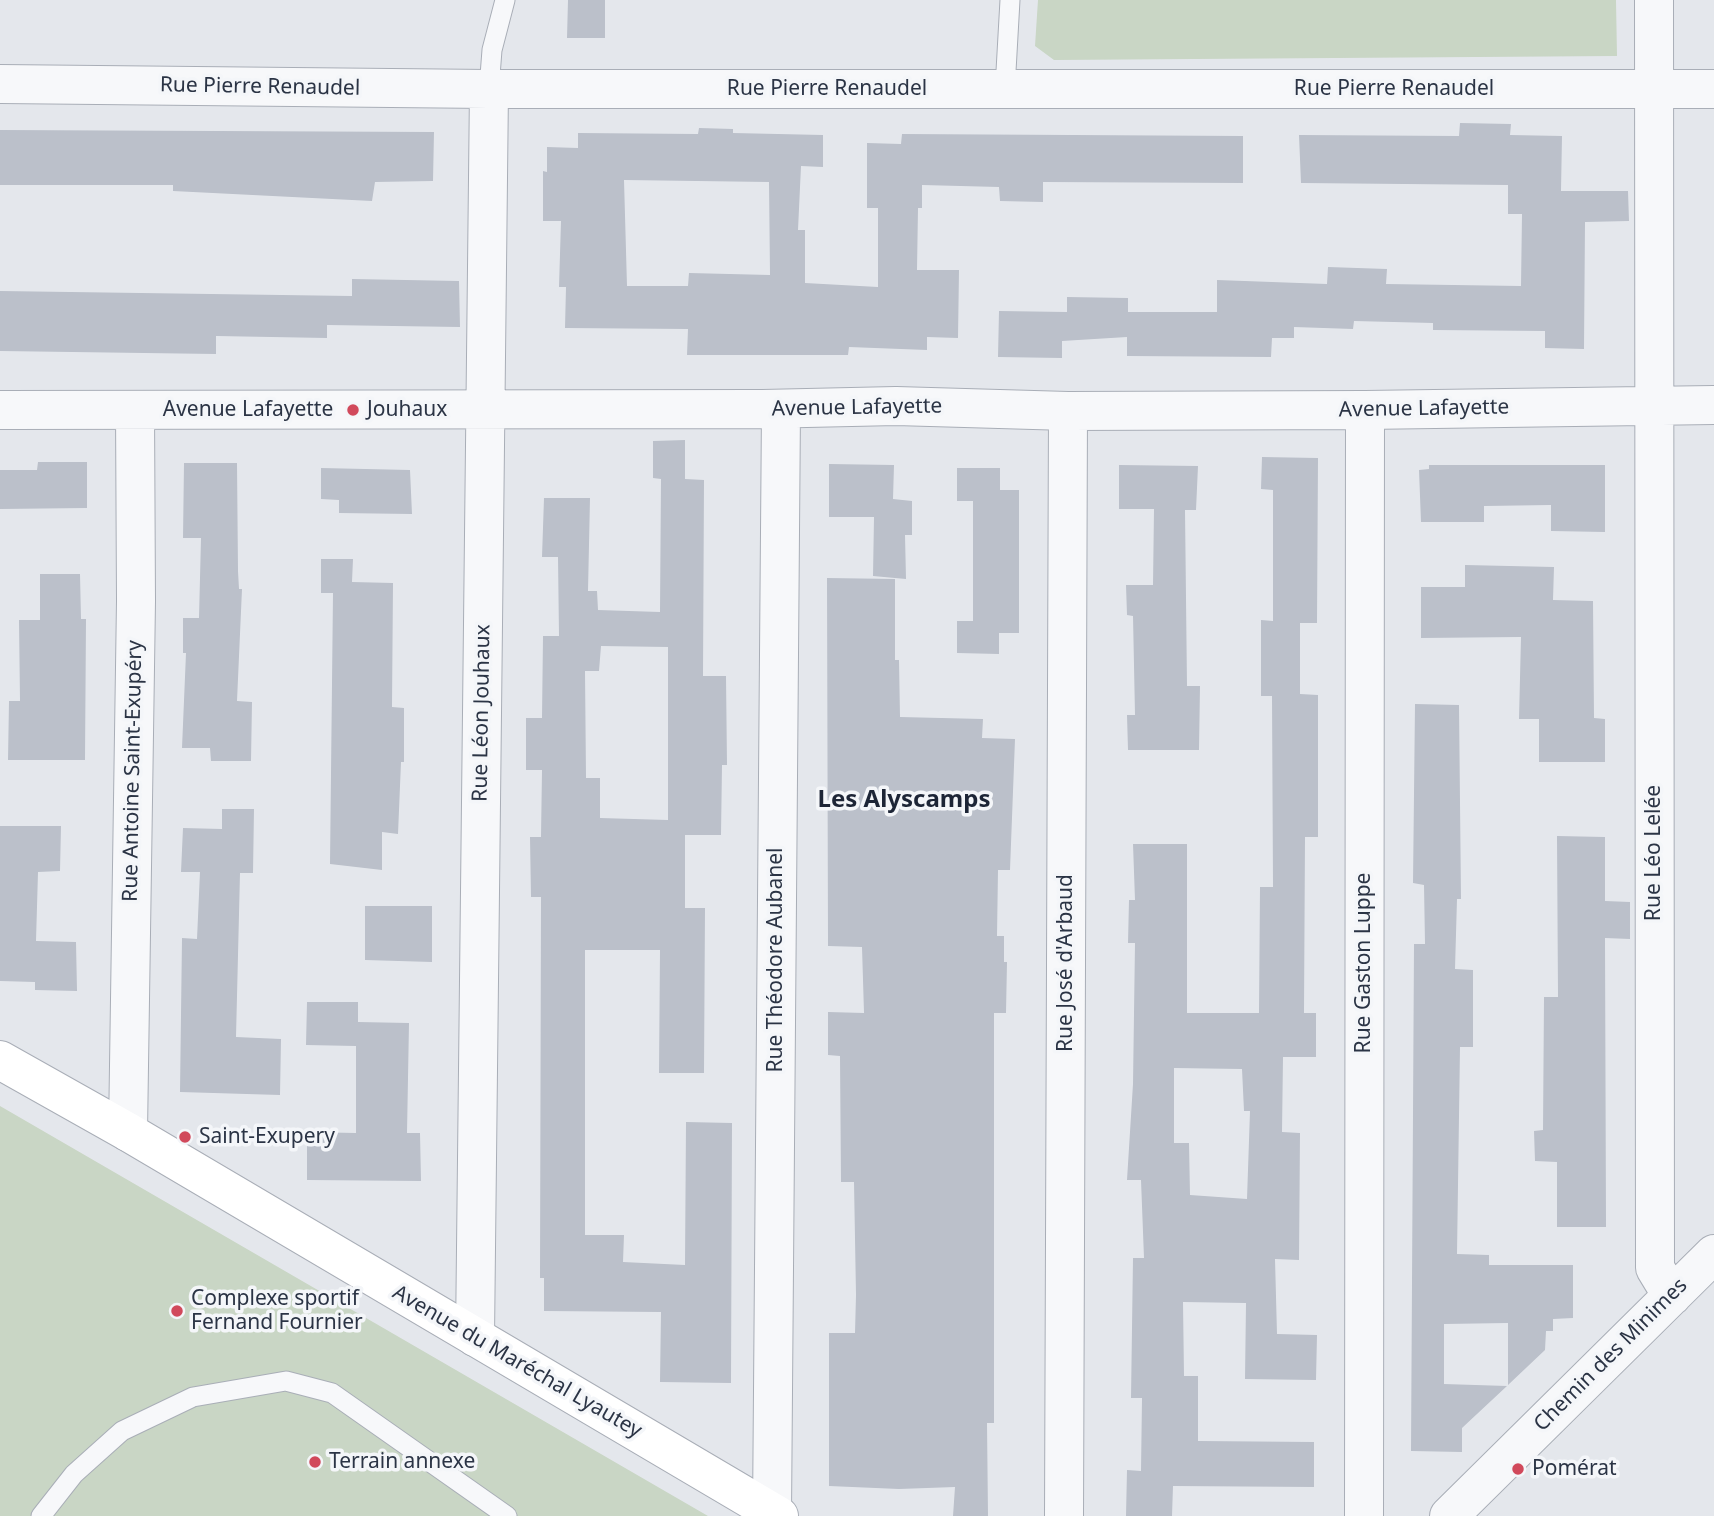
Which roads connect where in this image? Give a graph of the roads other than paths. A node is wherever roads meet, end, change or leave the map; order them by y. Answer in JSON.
{"nodes":[{"id":1,"x":505,"y":0,"type":"edge"},
{"id":2,"x":1010,"y":0,"type":"edge"},
{"id":3,"x":1654,"y":0,"type":"edge"},
{"id":4,"x":0,"y":84,"type":"edge"},
{"id":5,"x":489,"y":89,"type":"junction"},
{"id":6,"x":1005,"y":89,"type":"junction"},
{"id":7,"x":1654,"y":89,"type":"junction"},
{"id":8,"x":1714,"y":89,"type":"edge"},
{"id":9,"x":1714,"y":405,"type":"edge"},
{"id":10,"x":1653,"y":406,"type":"junction"},
{"id":11,"x":781,"y":409,"type":"junction"},
{"id":12,"x":0,"y":410,"type":"edge"},
{"id":13,"x":135,"y":410,"type":"junction"},
{"id":14,"x":1365,"y":410,"type":"junction"},
{"id":15,"x":486,"y":411,"type":"junction"},
{"id":16,"x":1068,"y":411,"type":"junction"},
{"id":17,"x":0,"y":1060,"type":"edge"},
{"id":18,"x":128,"y":1132,"type":"junction"},
{"id":19,"x":1714,"y":1254,"type":"edge"},
{"id":20,"x":1672,"y":1296,"type":"junction"},
{"id":21,"x":475,"y":1338,"type":"junction"},
{"id":22,"x":776,"y":1514,"type":"edge"},
{"id":23,"x":41,"y":1516,"type":"edge"},
{"id":24,"x":507,"y":1516,"type":"edge"},
{"id":25,"x":1064,"y":1516,"type":"edge"},
{"id":26,"x":1364,"y":1516,"type":"edge"},
{"id":27,"x":1449,"y":1516,"type":"edge"}],
"edges":[{"from":1,"to":5,"type":"lane"},
{"from":2,"to":6,"type":"lane"},
{"from":3,"to":7,"type":"street","name":"Rue Léo Lelée"},
{"from":4,"to":5,"type":"street","name":"Rue Pierre Renaudel"},
{"from":5,"to":6,"type":"street","name":"Rue Pierre Renaudel"},
{"from":5,"to":15,"type":"street","name":"Rue Léon Jouhaux"},
{"from":6,"to":7,"type":"street","name":"Rue Pierre Renaudel"},
{"from":7,"to":8,"type":"street","name":"Rue Pierre Renaudel"},
{"from":7,"to":10,"type":"street","name":"Rue Léo Lelée"},
{"from":9,"to":10,"type":"street","name":"Avenue Lafayette"},
{"from":10,"to":14,"type":"street","name":"Avenue Lafayette"},
{"from":10,"to":20,"type":"street","name":"Rue Léo Lelée"},
{"from":11,"to":15,"type":"street","name":"Avenue Lafayette"},
{"from":11,"to":16,"type":"street","name":"Avenue Lafayette"},
{"from":11,"to":22,"type":"street","name":"Rue Théodore Aubanel"},
{"from":12,"to":13,"type":"street","name":"Avenue Lafayette"},
{"from":13,"to":15,"type":"street","name":"Avenue Lafayette"},
{"from":13,"to":18,"type":"street","name":"Rue Antoine Saint-Exupéry"},
{"from":14,"to":16,"type":"street","name":"Avenue Lafayette"},
{"from":14,"to":26,"type":"street","name":"Rue Gaston Luppe"},
{"from":15,"to":21,"type":"street","name":"Rue Léon Jouhaux"},
{"from":16,"to":25,"type":"street","name":"Rue José d'Arbaud"},
{"from":17,"to":18,"type":"main road","name":"Avenue du Maréchal Lyautey"},
{"from":18,"to":21,"type":"main road","name":"Avenue du Maréchal Lyautey"},
{"from":19,"to":20,"type":"street","name":"Chemin des Minimes"},
{"from":20,"to":27,"type":"street","name":"Chemin des Minimes"},
{"from":21,"to":22,"type":"main road","name":"Avenue du Maréchal Lyautey"},
{"from":23,"to":24,"type":"lane"}]}
